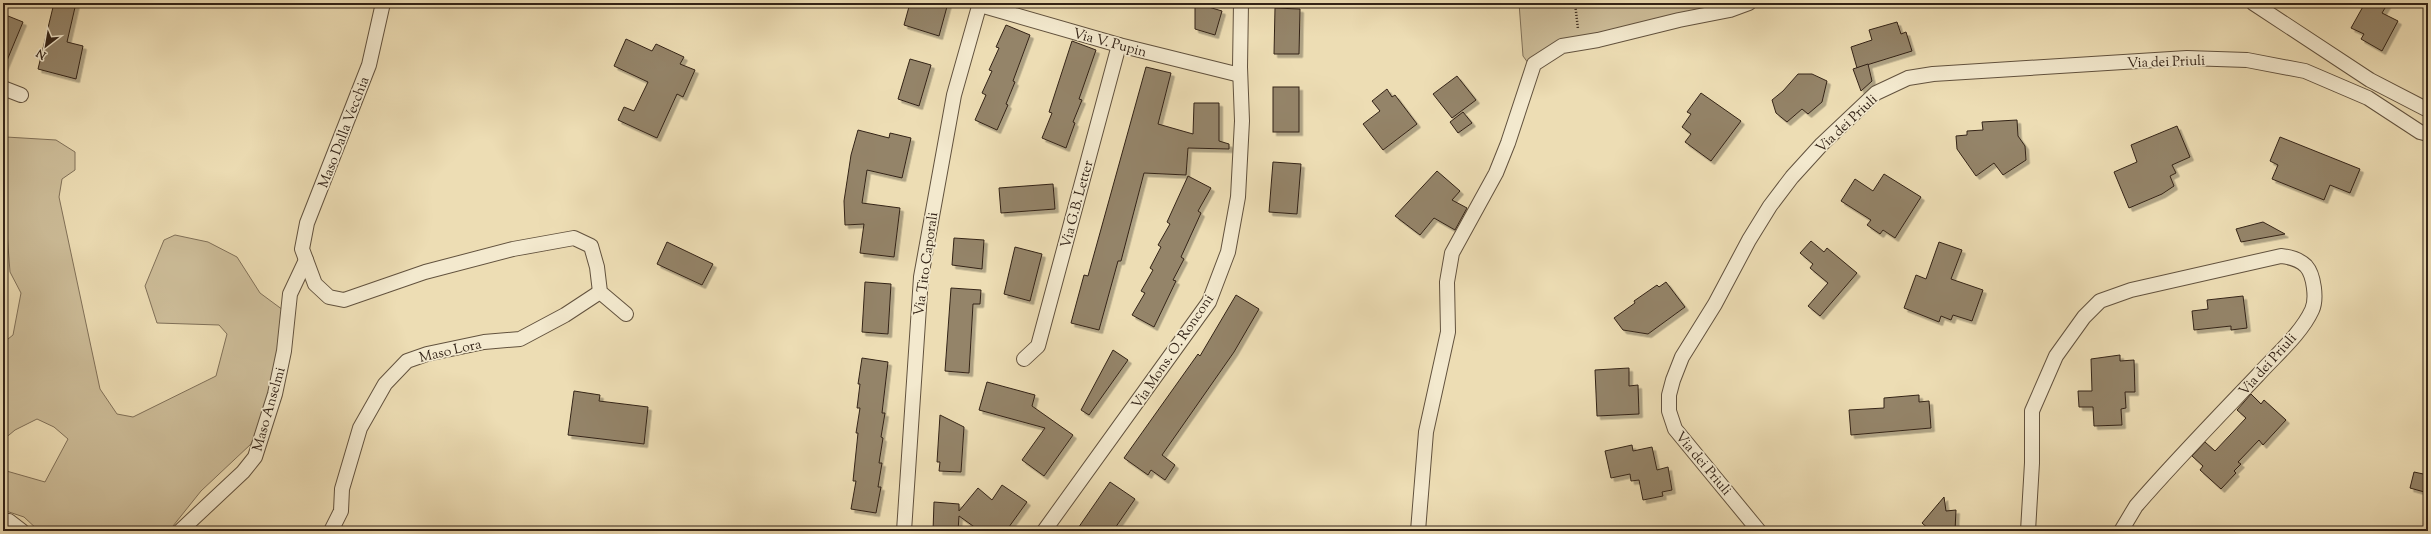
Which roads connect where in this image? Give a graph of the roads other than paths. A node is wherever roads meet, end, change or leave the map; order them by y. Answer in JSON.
{"nodes":[{"id":1,"x":383,"y":3,"type":"edge"},
{"id":2,"x":1241,"y":3,"type":"edge"},
{"id":3,"x":1749,"y":3,"type":"edge"},
{"id":4,"x":2253,"y":3,"type":"edge"},
{"id":5,"x":980,"y":4,"type":"edge"},
{"id":6,"x":1119,"y":45,"type":"junction"},
{"id":7,"x":1240,"y":75,"type":"junction"},
{"id":8,"x":3,"y":88,"type":"edge"},
{"id":9,"x":21,"y":95,"type":"dead end"},
{"id":10,"x":2428,"y":110,"type":"edge"},
{"id":11,"x":2428,"y":134,"type":"edge"},
{"id":12,"x":306,"y":260,"type":"junction"},
{"id":13,"x":600,"y":292,"type":"junction"},
{"id":14,"x":626,"y":314,"type":"dead end"},
{"id":15,"x":1024,"y":359,"type":"dead end"},
{"id":16,"x":3,"y":521,"type":"edge"},
{"id":17,"x":22,"y":531,"type":"edge"},
{"id":18,"x":180,"y":531,"type":"edge"},
{"id":19,"x":331,"y":531,"type":"edge"},
{"id":20,"x":904,"y":531,"type":"edge"},
{"id":21,"x":1044,"y":531,"type":"edge"},
{"id":22,"x":1418,"y":531,"type":"edge"},
{"id":23,"x":1759,"y":531,"type":"edge"},
{"id":24,"x":2028,"y":531,"type":"edge"},
{"id":25,"x":2121,"y":531,"type":"edge"}],
"edges":[{"from":1,"to":12,"type":"street","name":"Maso Dalla Vecchia"},
{"from":2,"to":7,"type":"street","name":"Via Mons. O. Ronconi"},
{"from":3,"to":22,"type":"street"},
{"from":4,"to":10,"type":"street"},
{"from":5,"to":6,"type":"street","name":"Via V. Pupin"},
{"from":5,"to":20,"type":"street","name":"Via Tito Caporali"},
{"from":6,"to":7,"type":"street","name":"Via V. Pupin"},
{"from":6,"to":15,"type":"street","name":"Via G.B. Letter"},
{"from":7,"to":21,"type":"street","name":"Via Mons. O. Ronconi"},
{"from":8,"to":9,"type":"street"},
{"from":11,"to":23,"type":"street","name":"Via dei Priuli"},
{"from":12,"to":13,"type":"street"},
{"from":12,"to":18,"type":"street","name":"Maso Anselmi"},
{"from":13,"to":14,"type":"street"},
{"from":13,"to":19,"type":"street","name":"Maso Lora"},
{"from":16,"to":17,"type":"street"},
{"from":24,"to":25,"type":"street","name":"Via dei Priuli"}]}
